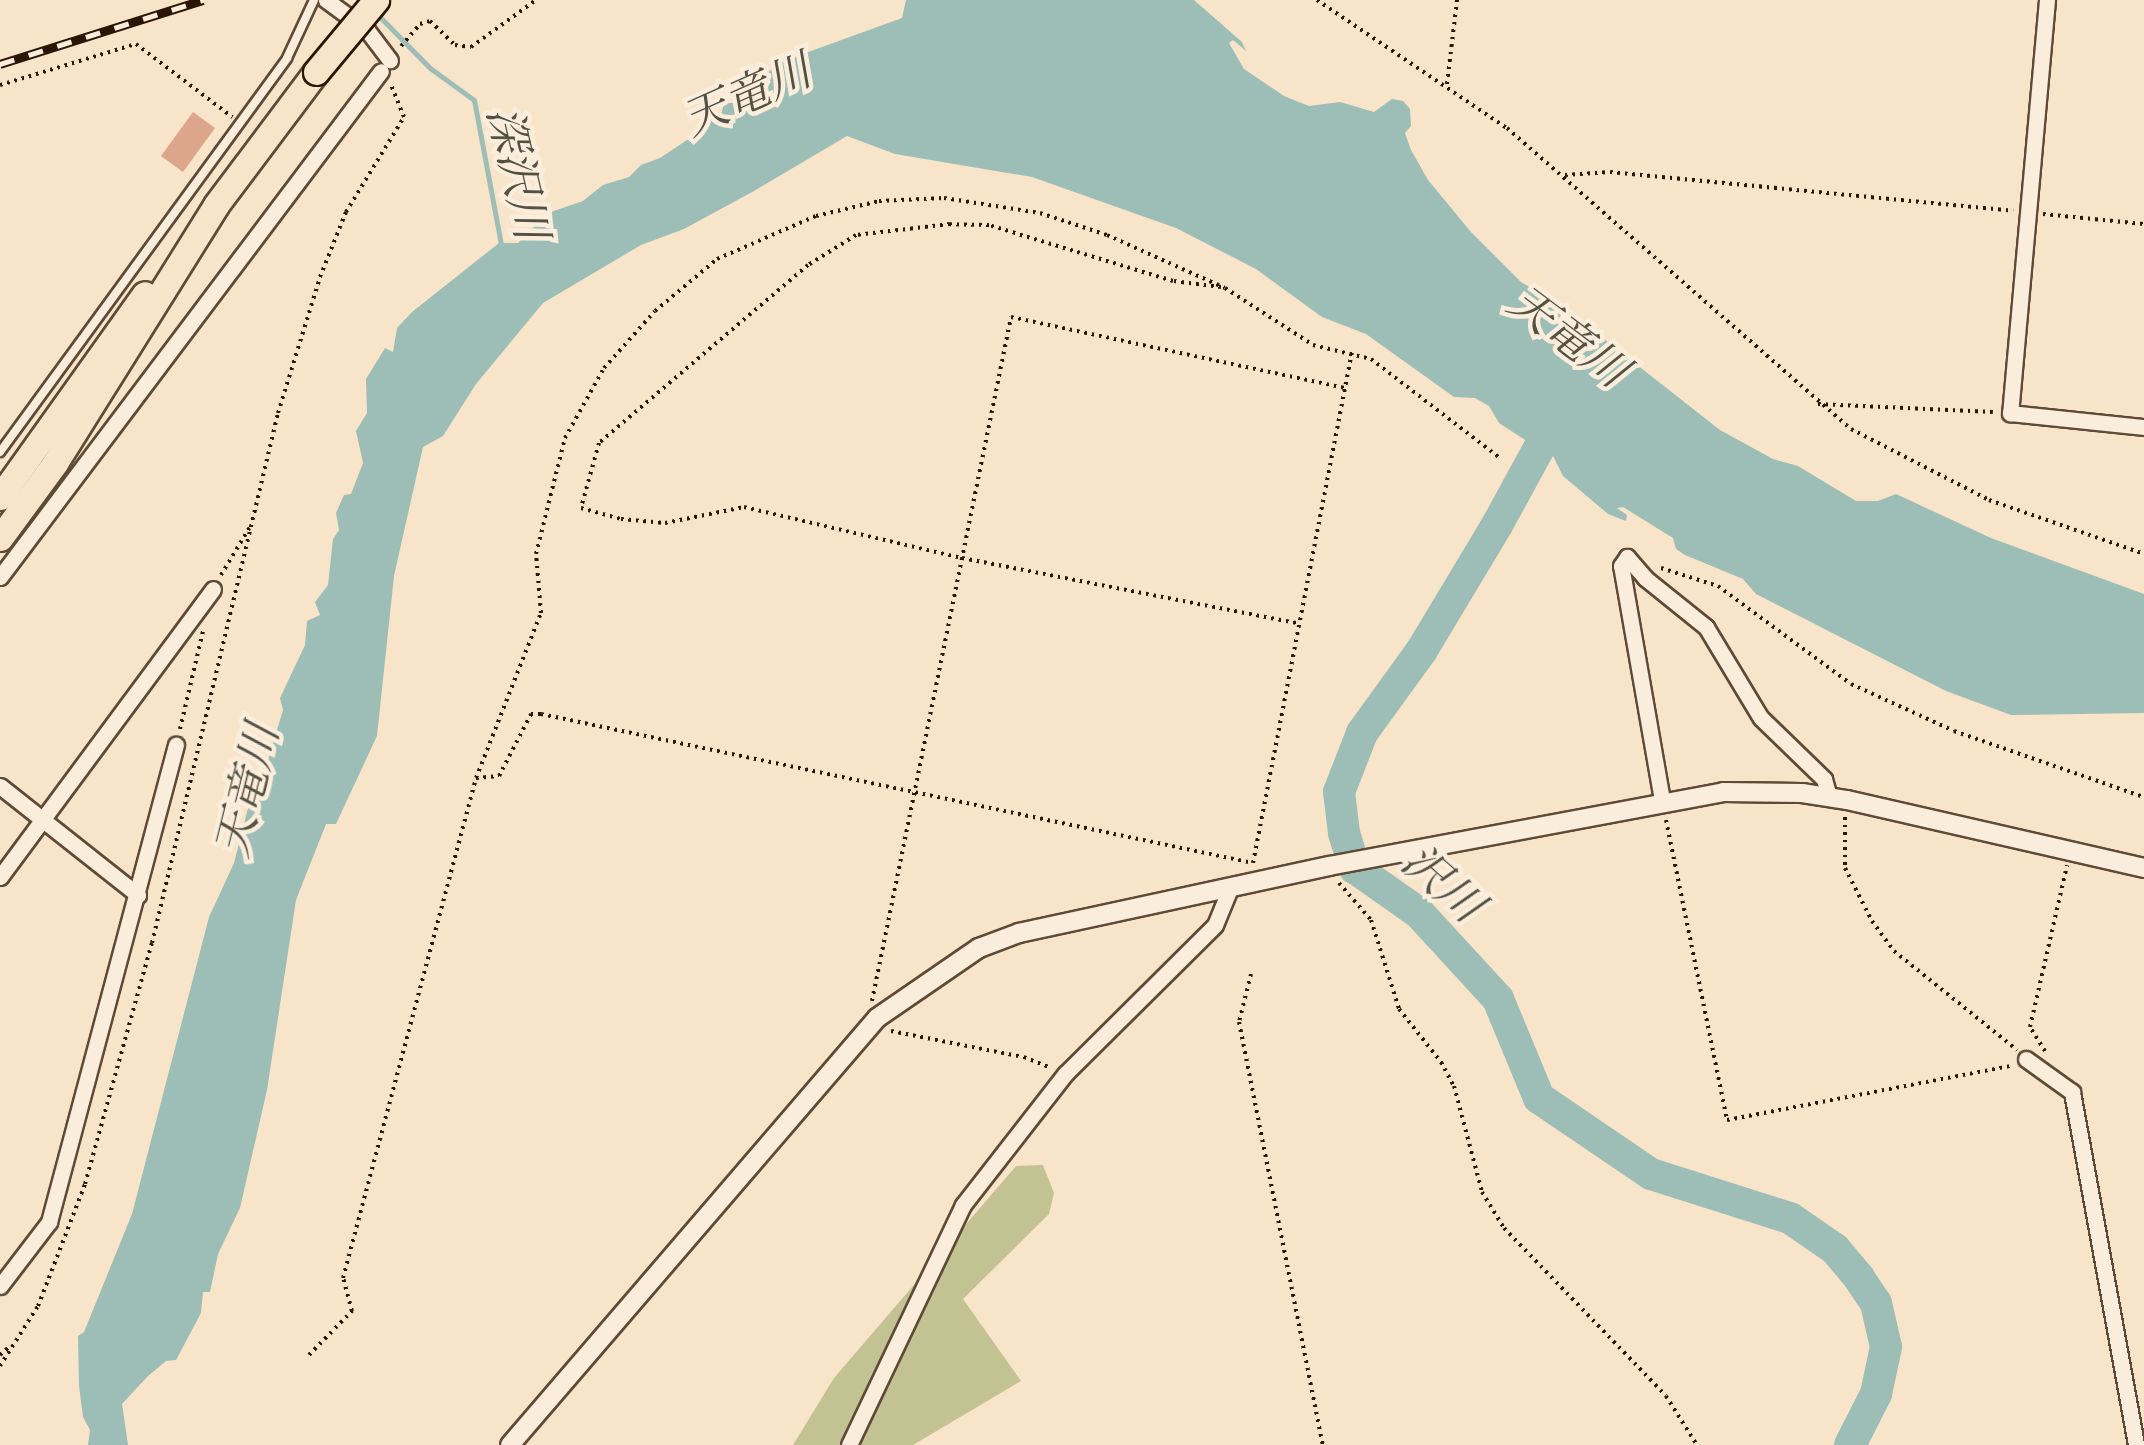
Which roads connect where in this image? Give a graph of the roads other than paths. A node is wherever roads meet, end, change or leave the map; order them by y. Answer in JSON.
{"nodes":[{"id":1,"x":314,"y":0,"type":"edge"},
{"id":2,"x":326,"y":0,"type":"edge"},
{"id":3,"x":376,"y":0,"type":"edge"},
{"id":4,"x":2046,"y":0,"type":"edge"},
{"id":5,"x":216,"y":205,"type":"junction"},
{"id":6,"x":2144,"y":426,"type":"edge"},
{"id":7,"x":0,"y":452,"type":"edge"},
{"id":8,"x":0,"y":497,"type":"edge"},
{"id":9,"x":0,"y":538,"type":"edge"},
{"id":10,"x":0,"y":577,"type":"edge"},
{"id":11,"x":213,"y":589,"type":"road end"},
{"id":12,"x":176,"y":744,"type":"road end"},
{"id":13,"x":0,"y":786,"type":"edge"},
{"id":14,"x":1838,"y":798,"type":"junction"},
{"id":15,"x":1662,"y":800,"type":"junction"},
{"id":16,"x":44,"y":818,"type":"junction"},
{"id":17,"x":2144,"y":868,"type":"edge"},
{"id":18,"x":0,"y":876,"type":"edge"},
{"id":19,"x":1231,"y":886,"type":"junction"},
{"id":20,"x":138,"y":895,"type":"junction"},
{"id":21,"x":2026,"y":1059,"type":"road end"},
{"id":22,"x":0,"y":1286,"type":"edge"},
{"id":23,"x":510,"y":1445,"type":"edge"},
{"id":24,"x":849,"y":1445,"type":"edge"},
{"id":25,"x":2136,"y":1445,"type":"edge"}],
"edges":[{"from":1,"to":7,"type":"lane"},
{"from":2,"to":10,"type":"street"},
{"from":3,"to":5,"type":"highway","bridge":true},
{"from":4,"to":6,"type":"street"},
{"from":5,"to":8,"type":"highway"},
{"from":5,"to":9,"type":"highway"},
{"from":11,"to":16,"type":"street"},
{"from":12,"to":20,"type":"street"},
{"from":13,"to":16,"type":"street"},
{"from":14,"to":15,"type":"street"},
{"from":14,"to":15,"type":"street"},
{"from":14,"to":17,"type":"street"},
{"from":15,"to":19,"type":"street"},
{"from":16,"to":18,"type":"street"},
{"from":16,"to":20,"type":"street"},
{"from":19,"to":23,"type":"street"},
{"from":19,"to":24,"type":"street"},
{"from":20,"to":22,"type":"street"},
{"from":21,"to":25,"type":"street"}]}
